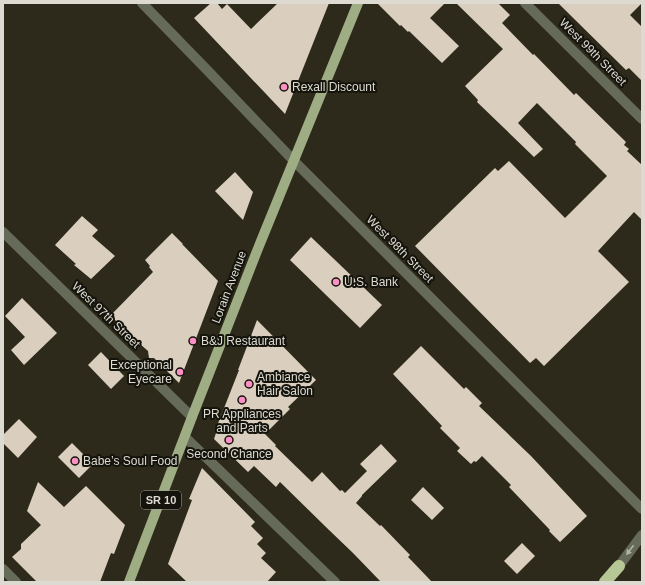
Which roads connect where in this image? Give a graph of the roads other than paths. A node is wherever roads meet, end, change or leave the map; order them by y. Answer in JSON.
{"nodes":[{"id":1,"x":142,"y":3,"type":"edge"},
{"id":2,"x":358,"y":3,"type":"edge"},
{"id":3,"x":525,"y":3,"type":"edge"},
{"id":4,"x":642,"y":120,"type":"edge"},
{"id":5,"x":294,"y":161,"type":"junction"},
{"id":6,"x":3,"y":232,"type":"edge"},
{"id":7,"x":192,"y":417,"type":"junction"},
{"id":8,"x":184,"y":437,"type":"junction"},
{"id":9,"x":642,"y":509,"type":"edge"},
{"id":10,"x":642,"y":535,"type":"edge"},
{"id":11,"x":618,"y":566,"type":"junction"},
{"id":12,"x":3,"y":569,"type":"edge"},
{"id":13,"x":16,"y":582,"type":"edge"},
{"id":14,"x":129,"y":582,"type":"edge"},
{"id":15,"x":335,"y":582,"type":"edge"},
{"id":16,"x":602,"y":582,"type":"edge"},
{"id":17,"x":605,"y":582,"type":"edge"}],
"edges":[{"from":1,"to":5,"type":"street","name":"West 98th Street"},
{"from":2,"to":5,"type":"main road","name":"Lorain Avenue","number":"SR 10"},
{"from":3,"to":4,"type":"street","name":"West 99th Street"},
{"from":5,"to":7,"type":"main road","name":"Lorain Avenue","number":"SR 10"},
{"from":5,"to":9,"type":"street","name":"West 98th Street"},
{"from":6,"to":7,"type":"street","name":"West 97th Street"},
{"from":7,"to":8,"type":"main road","name":"Lorain Avenue","number":"SR 10"},
{"from":8,"to":14,"type":"main road","name":"Lorain Avenue","number":"SR 10"},
{"from":8,"to":15,"type":"street"},
{"from":10,"to":11,"type":"street","one_way":true},
{"from":11,"to":16,"type":"street"},
{"from":11,"to":17,"type":"highway"},
{"from":12,"to":13,"type":"street"}]}
